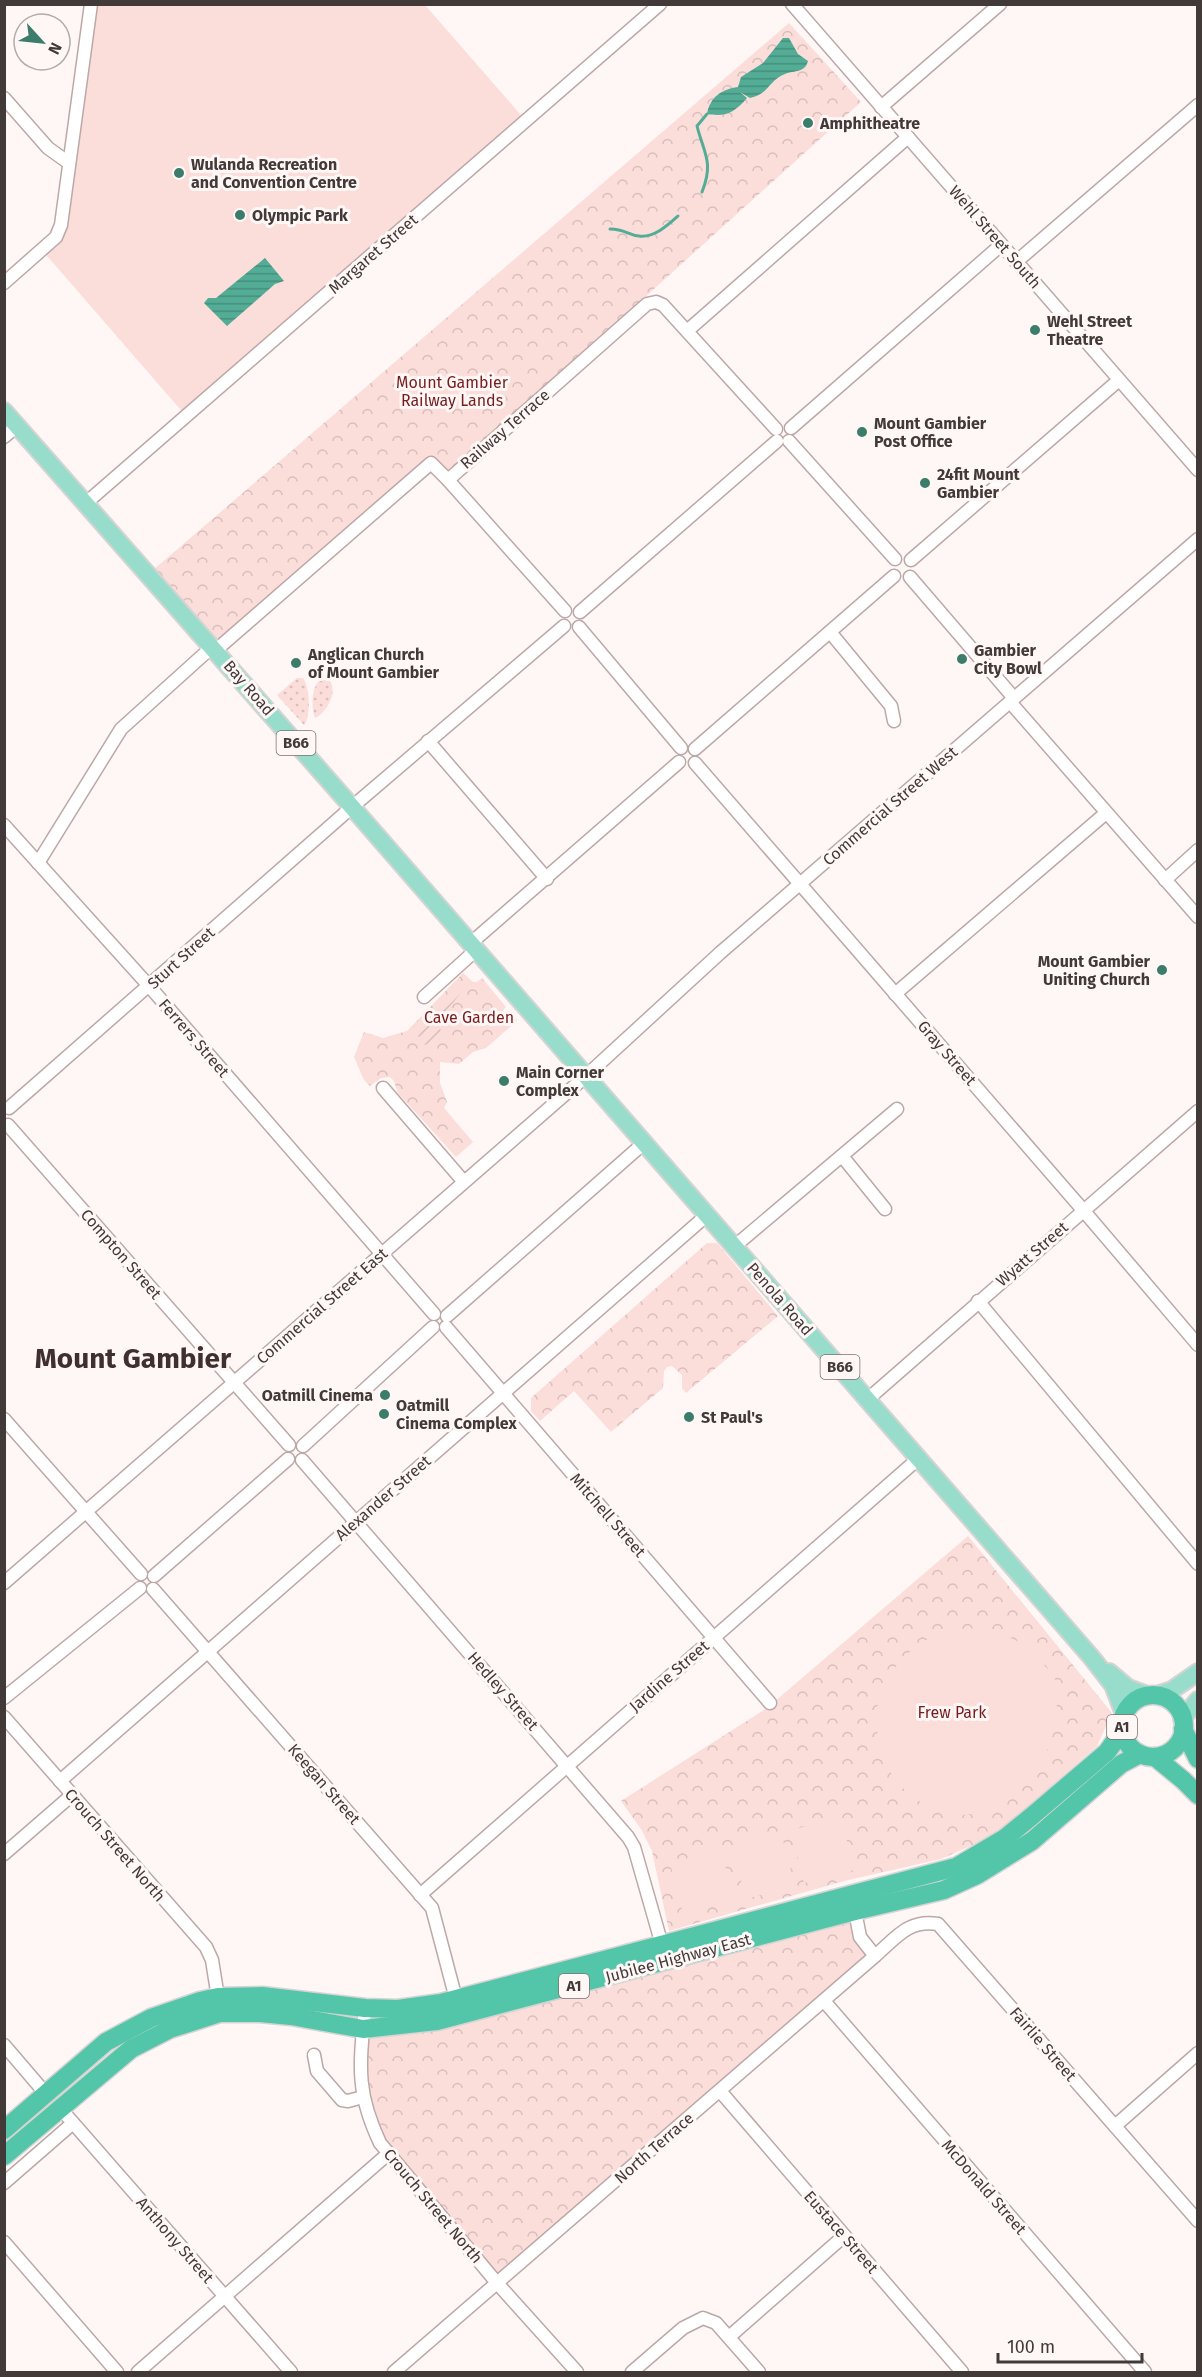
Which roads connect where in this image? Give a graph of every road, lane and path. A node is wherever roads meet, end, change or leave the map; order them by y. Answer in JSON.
{"nodes":[{"id":1,"x":91,"y":4,"type":"edge"},
{"id":2,"x":660,"y":4,"type":"edge"},
{"id":3,"x":792,"y":4,"type":"edge"},
{"id":4,"x":1000,"y":4,"type":"edge"},
{"id":5,"x":4,"y":98,"type":"edge"},
{"id":6,"x":1197,"y":105,"type":"edge"},
{"id":7,"x":881,"y":107,"type":"junction"},
{"id":8,"x":908,"y":137,"type":"junction"},
{"id":9,"x":69,"y":163,"type":"junction"},
{"id":10,"x":1001,"y":245,"type":"junction"},
{"id":11,"x":1016,"y":262,"type":"junction"},
{"id":12,"x":4,"y":283,"type":"edge"},
{"id":13,"x":687,"y":331,"type":"junction"},
{"id":14,"x":1119,"y":380,"type":"junction"},
{"id":15,"x":4,"y":411,"type":"edge"},
{"id":16,"x":11,"y":431,"type":"edge"},
{"id":17,"x":780,"y":437,"type":"junction"},
{"id":18,"x":1197,"y":470,"type":"edge"},
{"id":19,"x":447,"y":480,"type":"junction"},
{"id":20,"x":86,"y":503,"type":"junction"},
{"id":21,"x":1197,"y":539,"type":"edge"},
{"id":22,"x":896,"y":560,"type":"junction"},
{"id":23,"x":911,"y":560,"type":"junction"},
{"id":24,"x":894,"y":576,"type":"junction"},
{"id":25,"x":910,"y":577,"type":"junction"},
{"id":26,"x":565,"y":611,"type":"junction"},
{"id":27,"x":580,"y":612,"type":"junction"},
{"id":28,"x":564,"y":626,"type":"junction"},
{"id":29,"x":579,"y":627,"type":"junction"},
{"id":30,"x":830,"y":632,"type":"junction"},
{"id":31,"x":214,"y":648,"type":"junction"},
{"id":32,"x":1012,"y":700,"type":"junction"},
{"id":33,"x":894,"y":721,"type":"dead end"},
{"id":34,"x":428,"y":741,"type":"junction"},
{"id":35,"x":681,"y":748,"type":"junction"},
{"id":36,"x":695,"y":749,"type":"junction"},
{"id":37,"x":679,"y":762,"type":"junction"},
{"id":38,"x":695,"y":763,"type":"junction"},
{"id":39,"x":352,"y":807,"type":"junction"},
{"id":40,"x":1106,"y":813,"type":"junction"},
{"id":41,"x":5,"y":826,"type":"edge"},
{"id":42,"x":1197,"y":850,"type":"edge"},
{"id":43,"x":38,"y":863,"type":"junction"},
{"id":44,"x":547,"y":879,"type":"junction"},
{"id":45,"x":1165,"y":879,"type":"junction"},
{"id":46,"x":800,"y":884,"type":"junction"},
{"id":47,"x":1197,"y":917,"type":"edge"},
{"id":48,"x":474,"y":947,"type":"junction"},
{"id":49,"x":150,"y":987,"type":"junction"},
{"id":50,"x":895,"y":994,"type":"junction"},
{"id":51,"x":424,"y":997,"type":"dead end"},
{"id":52,"x":586,"y":1076,"type":"junction"},
{"id":53,"x":383,"y":1088,"type":"dead end"},
{"id":54,"x":7,"y":1107,"type":"edge"},
{"id":55,"x":897,"y":1109,"type":"dead end"},
{"id":56,"x":1197,"y":1111,"type":"edge"},
{"id":57,"x":6,"y":1126,"type":"edge"},
{"id":58,"x":644,"y":1143,"type":"junction"},
{"id":59,"x":842,"y":1156,"type":"junction"},
{"id":60,"x":464,"y":1182,"type":"junction"},
{"id":61,"x":885,"y":1209,"type":"dead end"},
{"id":62,"x":1083,"y":1210,"type":"junction"},
{"id":63,"x":707,"y":1215,"type":"junction"},
{"id":64,"x":735,"y":1246,"type":"junction"},
{"id":65,"x":381,"y":1254,"type":"junction"},
{"id":66,"x":978,"y":1301,"type":"junction"},
{"id":67,"x":440,"y":1321,"type":"junction"},
{"id":68,"x":1197,"y":1345,"type":"edge"},
{"id":69,"x":234,"y":1383,"type":"junction"},
{"id":70,"x":504,"y":1393,"type":"junction"},
{"id":71,"x":868,"y":1399,"type":"junction"},
{"id":72,"x":4,"y":1419,"type":"edge"},
{"id":73,"x":289,"y":1445,"type":"junction"},
{"id":74,"x":303,"y":1446,"type":"junction"},
{"id":75,"x":919,"y":1458,"type":"junction"},
{"id":76,"x":288,"y":1459,"type":"junction"},
{"id":77,"x":302,"y":1460,"type":"junction"},
{"id":78,"x":87,"y":1513,"type":"junction"},
{"id":79,"x":356,"y":1521,"type":"junction"},
{"id":80,"x":1197,"y":1564,"type":"edge"},
{"id":81,"x":141,"y":1574,"type":"junction"},
{"id":82,"x":154,"y":1576,"type":"junction"},
{"id":83,"x":4,"y":1583,"type":"edge"},
{"id":84,"x":140,"y":1588,"type":"junction"},
{"id":85,"x":153,"y":1589,"type":"junction"},
{"id":86,"x":713,"y":1637,"type":"junction"},
{"id":87,"x":208,"y":1650,"type":"junction"},
{"id":88,"x":1092,"y":1658,"type":"junction"},
{"id":89,"x":1197,"y":1672,"type":"edge"},
{"id":90,"x":1152,"y":1695,"type":"junction"},
{"id":91,"x":4,"y":1698,"type":"edge"},
{"id":92,"x":1197,"y":1700,"type":"edge"},
{"id":93,"x":770,"y":1704,"type":"dead end"},
{"id":94,"x":4,"y":1717,"type":"edge"},
{"id":95,"x":1123,"y":1723,"type":"junction"},
{"id":96,"x":1183,"y":1724,"type":"junction"},
{"id":97,"x":1148,"y":1755,"type":"junction"},
{"id":98,"x":1197,"y":1759,"type":"edge"},
{"id":99,"x":567,"y":1766,"type":"junction"},
{"id":100,"x":60,"y":1781,"type":"junction"},
{"id":101,"x":72,"y":1795,"type":"junction"},
{"id":102,"x":1197,"y":1795,"type":"edge"},
{"id":103,"x":4,"y":1854,"type":"edge"},
{"id":104,"x":938,"y":1872,"type":"junction"},
{"id":105,"x":944,"y":1890,"type":"junction"},
{"id":106,"x":420,"y":1895,"type":"junction"},
{"id":107,"x":855,"y":1911,"type":"junction"},
{"id":108,"x":769,"y":1925,"type":"junction"},
{"id":109,"x":662,"y":1945,"type":"junction"},
{"id":110,"x":875,"y":1956,"type":"junction"},
{"id":111,"x":456,"y":2000,"type":"junction"},
{"id":112,"x":824,"y":2001,"type":"junction"},
{"id":113,"x":219,"y":2005,"type":"junction"},
{"id":114,"x":365,"y":2008,"type":"junction"},
{"id":115,"x":363,"y":2029,"type":"junction"},
{"id":116,"x":4,"y":2045,"type":"edge"},
{"id":117,"x":1197,"y":2053,"type":"edge"},
{"id":118,"x":314,"y":2055,"type":"dead end"},
{"id":119,"x":720,"y":2091,"type":"junction"},
{"id":120,"x":46,"y":2094,"type":"junction"},
{"id":121,"x":363,"y":2097,"type":"junction"},
{"id":122,"x":60,"y":2108,"type":"junction"},
{"id":123,"x":73,"y":2123,"type":"junction"},
{"id":124,"x":1115,"y":2126,"type":"junction"},
{"id":125,"x":4,"y":2130,"type":"edge"},
{"id":126,"x":389,"y":2153,"type":"junction"},
{"id":127,"x":4,"y":2156,"type":"edge"},
{"id":128,"x":4,"y":2183,"type":"edge"},
{"id":129,"x":1197,"y":2221,"type":"edge"},
{"id":130,"x":844,"y":2235,"type":"junction"},
{"id":131,"x":4,"y":2242,"type":"edge"},
{"id":132,"x":497,"y":2283,"type":"junction"},
{"id":133,"x":225,"y":2297,"type":"junction"},
{"id":134,"x":729,"y":2337,"type":"junction"},
{"id":135,"x":117,"y":2373,"type":"edge"},
{"id":136,"x":138,"y":2373,"type":"edge"},
{"id":137,"x":291,"y":2373,"type":"edge"},
{"id":138,"x":394,"y":2373,"type":"edge"},
{"id":139,"x":577,"y":2373,"type":"edge"},
{"id":140,"x":632,"y":2373,"type":"edge"},
{"id":141,"x":759,"y":2373,"type":"edge"},
{"id":142,"x":962,"y":2373,"type":"edge"},
{"id":143,"x":1145,"y":2373,"type":"edge"}],
"edges":[{"from":1,"to":9,"type":"street"},
{"from":2,"to":20,"type":"street","name":"Margaret Street"},
{"from":3,"to":7,"type":"street","name":"Wehl Street South"},
{"from":4,"to":7,"type":"street"},
{"from":5,"to":9,"type":"street"},
{"from":6,"to":11,"type":"street"},
{"from":7,"to":8,"type":"street","name":"Wehl Street South"},
{"from":8,"to":10,"type":"street","name":"Wehl Street South"},
{"from":8,"to":13,"type":"street"},
{"from":9,"to":12,"type":"street"},
{"from":10,"to":11,"type":"street","name":"Wehl Street South"},
{"from":10,"to":17,"type":"street"},
{"from":11,"to":14,"type":"street","name":"Wehl Street South"},
{"from":13,"to":17,"type":"street","name":"Railway Terrace"},
{"from":13,"to":19,"type":"street","name":"Railway Terrace"},
{"from":14,"to":18,"type":"street","name":"Wehl Street South"},
{"from":14,"to":23,"type":"street"},
{"from":15,"to":16,"type":"main road","name":"Bay Road","number":"B66"},
{"from":16,"to":20,"type":"main road","name":"Bay Road","number":"B66"},
{"from":17,"to":22,"type":"street","name":"Railway Terrace"},
{"from":17,"to":27,"type":"street"},
{"from":19,"to":26,"type":"street"},
{"from":19,"to":31,"type":"street","name":"Railway Terrace"},
{"from":20,"to":31,"type":"main road","name":"Bay Road","number":"B66"},
{"from":21,"to":32,"type":"street","name":"Commercial Street West"},
{"from":22,"to":23,"type":"street"},
{"from":22,"to":24,"type":"street"},
{"from":23,"to":25,"type":"street"},
{"from":24,"to":25,"type":"street"},
{"from":24,"to":30,"type":"street"},
{"from":25,"to":32,"type":"street"},
{"from":26,"to":27,"type":"street"},
{"from":26,"to":28,"type":"street"},
{"from":27,"to":29,"type":"street"},
{"from":28,"to":29,"type":"street"},
{"from":28,"to":34,"type":"street","name":"Sturt Street"},
{"from":29,"to":35,"type":"street"},
{"from":30,"to":33,"type":"street"},
{"from":30,"to":36,"type":"street"},
{"from":31,"to":39,"type":"main road","name":"Bay Road","number":"B66"},
{"from":31,"to":43,"type":"street"},
{"from":32,"to":40,"type":"street"},
{"from":32,"to":46,"type":"street","name":"Commercial Street West"},
{"from":34,"to":39,"type":"street","name":"Sturt Street"},
{"from":34,"to":44,"type":"street"},
{"from":35,"to":36,"type":"street"},
{"from":35,"to":37,"type":"street"},
{"from":36,"to":38,"type":"street"},
{"from":37,"to":38,"type":"street"},
{"from":37,"to":44,"type":"street"},
{"from":38,"to":46,"type":"street","name":"Gray Street"},
{"from":39,"to":48,"type":"main road","name":"Bay Road","number":"B66"},
{"from":39,"to":49,"type":"street","name":"Sturt Street"},
{"from":40,"to":45,"type":"street"},
{"from":40,"to":50,"type":"street"},
{"from":41,"to":43,"type":"street","name":"Ferrers Street"},
{"from":42,"to":45,"type":"street"},
{"from":43,"to":49,"type":"street","name":"Ferrers Street"},
{"from":44,"to":48,"type":"street"},
{"from":45,"to":47,"type":"street"},
{"from":46,"to":50,"type":"street","name":"Gray Street"},
{"from":46,"to":52,"type":"street","name":"Commercial Street West"},
{"from":48,"to":51,"type":"street"},
{"from":48,"to":52,"type":"main road","name":"Bay Road","number":"B66"},
{"from":49,"to":54,"type":"street","name":"Sturt Street"},
{"from":49,"to":65,"type":"street","name":"Ferrers Street"},
{"from":50,"to":62,"type":"street","name":"Gray Street"},
{"from":52,"to":58,"type":"main road","name":"Penola Road","number":"B66"},
{"from":52,"to":60,"type":"street","name":"Commercial Street East"},
{"from":53,"to":60,"type":"street"},
{"from":54,"to":57,"type":"street"},
{"from":55,"to":59,"type":"street"},
{"from":56,"to":62,"type":"street","name":"Wyatt Street"},
{"from":57,"to":69,"type":"street","name":"Compton Street"},
{"from":58,"to":63,"type":"main road","name":"Penola Road","number":"B66"},
{"from":58,"to":67,"type":"street"},
{"from":59,"to":61,"type":"street"},
{"from":59,"to":64,"type":"street"},
{"from":60,"to":65,"type":"street","name":"Commercial Street East"},
{"from":62,"to":66,"type":"street","name":"Wyatt Street"},
{"from":62,"to":68,"type":"street","name":"Gray Street"},
{"from":63,"to":64,"type":"main road","name":"Penola Road","number":"B66"},
{"from":63,"to":70,"type":"street","name":"Alexander Street"},
{"from":64,"to":71,"type":"main road","name":"Penola Road","number":"B66"},
{"from":65,"to":67,"type":"street","name":"Mitchell Street"},
{"from":65,"to":69,"type":"street","name":"Commercial Street East"},
{"from":66,"to":71,"type":"street","name":"Wyatt Street"},
{"from":66,"to":80,"type":"street"},
{"from":67,"to":70,"type":"street","name":"Mitchell Street"},
{"from":67,"to":74,"type":"street"},
{"from":69,"to":73,"type":"street"},
{"from":69,"to":78,"type":"street","name":"Commercial Street East"},
{"from":70,"to":79,"type":"street","name":"Alexander Street"},
{"from":70,"to":86,"type":"street","name":"Mitchell Street"},
{"from":71,"to":75,"type":"main road","name":"Penola Road","number":"B66"},
{"from":72,"to":78,"type":"street"},
{"from":73,"to":74,"type":"street"},
{"from":73,"to":76,"type":"street"},
{"from":74,"to":77,"type":"street"},
{"from":75,"to":86,"type":"street","name":"Jardine Street"},
{"from":75,"to":88,"type":"main road","name":"Penola Road","number":"B66"},
{"from":76,"to":77,"type":"street"},
{"from":76,"to":82,"type":"street"},
{"from":77,"to":79,"type":"street","name":"Hedley Street"},
{"from":78,"to":81,"type":"street"},
{"from":78,"to":83,"type":"street","name":"Commercial Street East"},
{"from":79,"to":87,"type":"street","name":"Alexander Street"},
{"from":79,"to":99,"type":"street","name":"Hedley Street"},
{"from":81,"to":82,"type":"street"},
{"from":81,"to":84,"type":"street"},
{"from":82,"to":85,"type":"street"},
{"from":84,"to":85,"type":"street"},
{"from":84,"to":91,"type":"street"},
{"from":85,"to":87,"type":"street","name":"Keegan Street"},
{"from":86,"to":93,"type":"street","name":"Mitchell Street"},
{"from":86,"to":99,"type":"street","name":"Jardine Street"},
{"from":87,"to":100,"type":"street","name":"Alexander Street"},
{"from":87,"to":106,"type":"street","name":"Keegan Street"},
{"from":88,"to":90,"type":"main road","name":"Penola Road","number":"B66"},
{"from":88,"to":95,"type":"main road","name":"Penola Road","number":"B66"},
{"from":89,"to":90,"type":"main road"},
{"from":90,"to":95,"type":"highway","number":"A1"},
{"from":90,"to":96,"type":"highway"},
{"from":92,"to":96,"type":"main road"},
{"from":94,"to":100,"type":"street","name":"Crouch Street North"},
{"from":95,"to":97,"type":"highway","number":"A1"},
{"from":95,"to":104,"type":"highway","name":"Jubilee Highway East","number":"A1"},
{"from":96,"to":97,"type":"highway","number":"A1"},
{"from":96,"to":98,"type":"highway"},
{"from":97,"to":102,"type":"highway"},
{"from":97,"to":105,"type":"highway","name":"Jubilee Highway East","number":"A1"},
{"from":99,"to":106,"type":"street","name":"Jardine Street"},
{"from":99,"to":109,"type":"street","name":"Hedley Street"},
{"from":100,"to":101,"type":"street","name":"Crouch Street North"},
{"from":101,"to":103,"type":"street"},
{"from":101,"to":113,"type":"street","name":"Crouch Street North"},
{"from":104,"to":105,"type":"highway"},
{"from":104,"to":108,"type":"highway","name":"Jubilee Highway East","number":"A1"},
{"from":105,"to":107,"type":"highway","name":"Jubilee Highway East","number":"A1"},
{"from":106,"to":111,"type":"street","name":"Keegan Street"},
{"from":107,"to":108,"type":"highway","name":"Jubilee Highway East","number":"A1"},
{"from":107,"to":110,"type":"street"},
{"from":108,"to":109,"type":"highway","name":"Jubilee Highway East","number":"A1"},
{"from":108,"to":115,"type":"highway","name":"Jubilee Highway East","number":"A1"},
{"from":109,"to":111,"type":"highway","name":"Jubilee Highway East","number":"A1"},
{"from":110,"to":112,"type":"street","name":"North Terrace"},
{"from":110,"to":124,"type":"street","name":"Fairlie Street"},
{"from":111,"to":114,"type":"highway","name":"Jubilee Highway East","number":"A1"},
{"from":112,"to":119,"type":"street","name":"North Terrace"},
{"from":112,"to":143,"type":"street","name":"McDonald Street"},
{"from":113,"to":114,"type":"highway","name":"Jubilee Highway East","number":"A1"},
{"from":113,"to":115,"type":"highway","name":"Jubilee Highway East","number":"A1"},
{"from":113,"to":120,"type":"highway","name":"Jubilee Highway East","number":"A1"},
{"from":113,"to":122,"type":"highway","name":"Jubilee Highway East","number":"A1"},
{"from":114,"to":115,"type":"street","name":"Crouch Street North"},
{"from":115,"to":121,"type":"street","name":"Crouch Street North"},
{"from":116,"to":120,"type":"street"},
{"from":117,"to":124,"type":"street"},
{"from":118,"to":121,"type":"street"},
{"from":119,"to":130,"type":"street","name":"Eustace Street"},
{"from":119,"to":132,"type":"street","name":"North Terrace"},
{"from":120,"to":125,"type":"highway","name":"Jubilee Highway East","number":"A1"},
{"from":121,"to":126,"type":"street","name":"Crouch Street North"},
{"from":122,"to":123,"type":"street","name":"Anthony Street"},
{"from":122,"to":127,"type":"highway","name":"Jubilee Highway East","number":"A1"},
{"from":123,"to":128,"type":"street"},
{"from":123,"to":133,"type":"street","name":"Anthony Street"},
{"from":124,"to":129,"type":"street","name":"Fairlie Street"},
{"from":126,"to":132,"type":"street","name":"Crouch Street North"},
{"from":126,"to":133,"type":"street"},
{"from":130,"to":134,"type":"street"},
{"from":130,"to":142,"type":"street","name":"Eustace Street"},
{"from":131,"to":135,"type":"street"},
{"from":132,"to":138,"type":"street","name":"North Terrace"},
{"from":132,"to":139,"type":"street","name":"Crouch Street North"},
{"from":133,"to":136,"type":"street"},
{"from":133,"to":137,"type":"street","name":"Anthony Street"},
{"from":134,"to":140,"type":"street"},
{"from":134,"to":141,"type":"street"}]}
